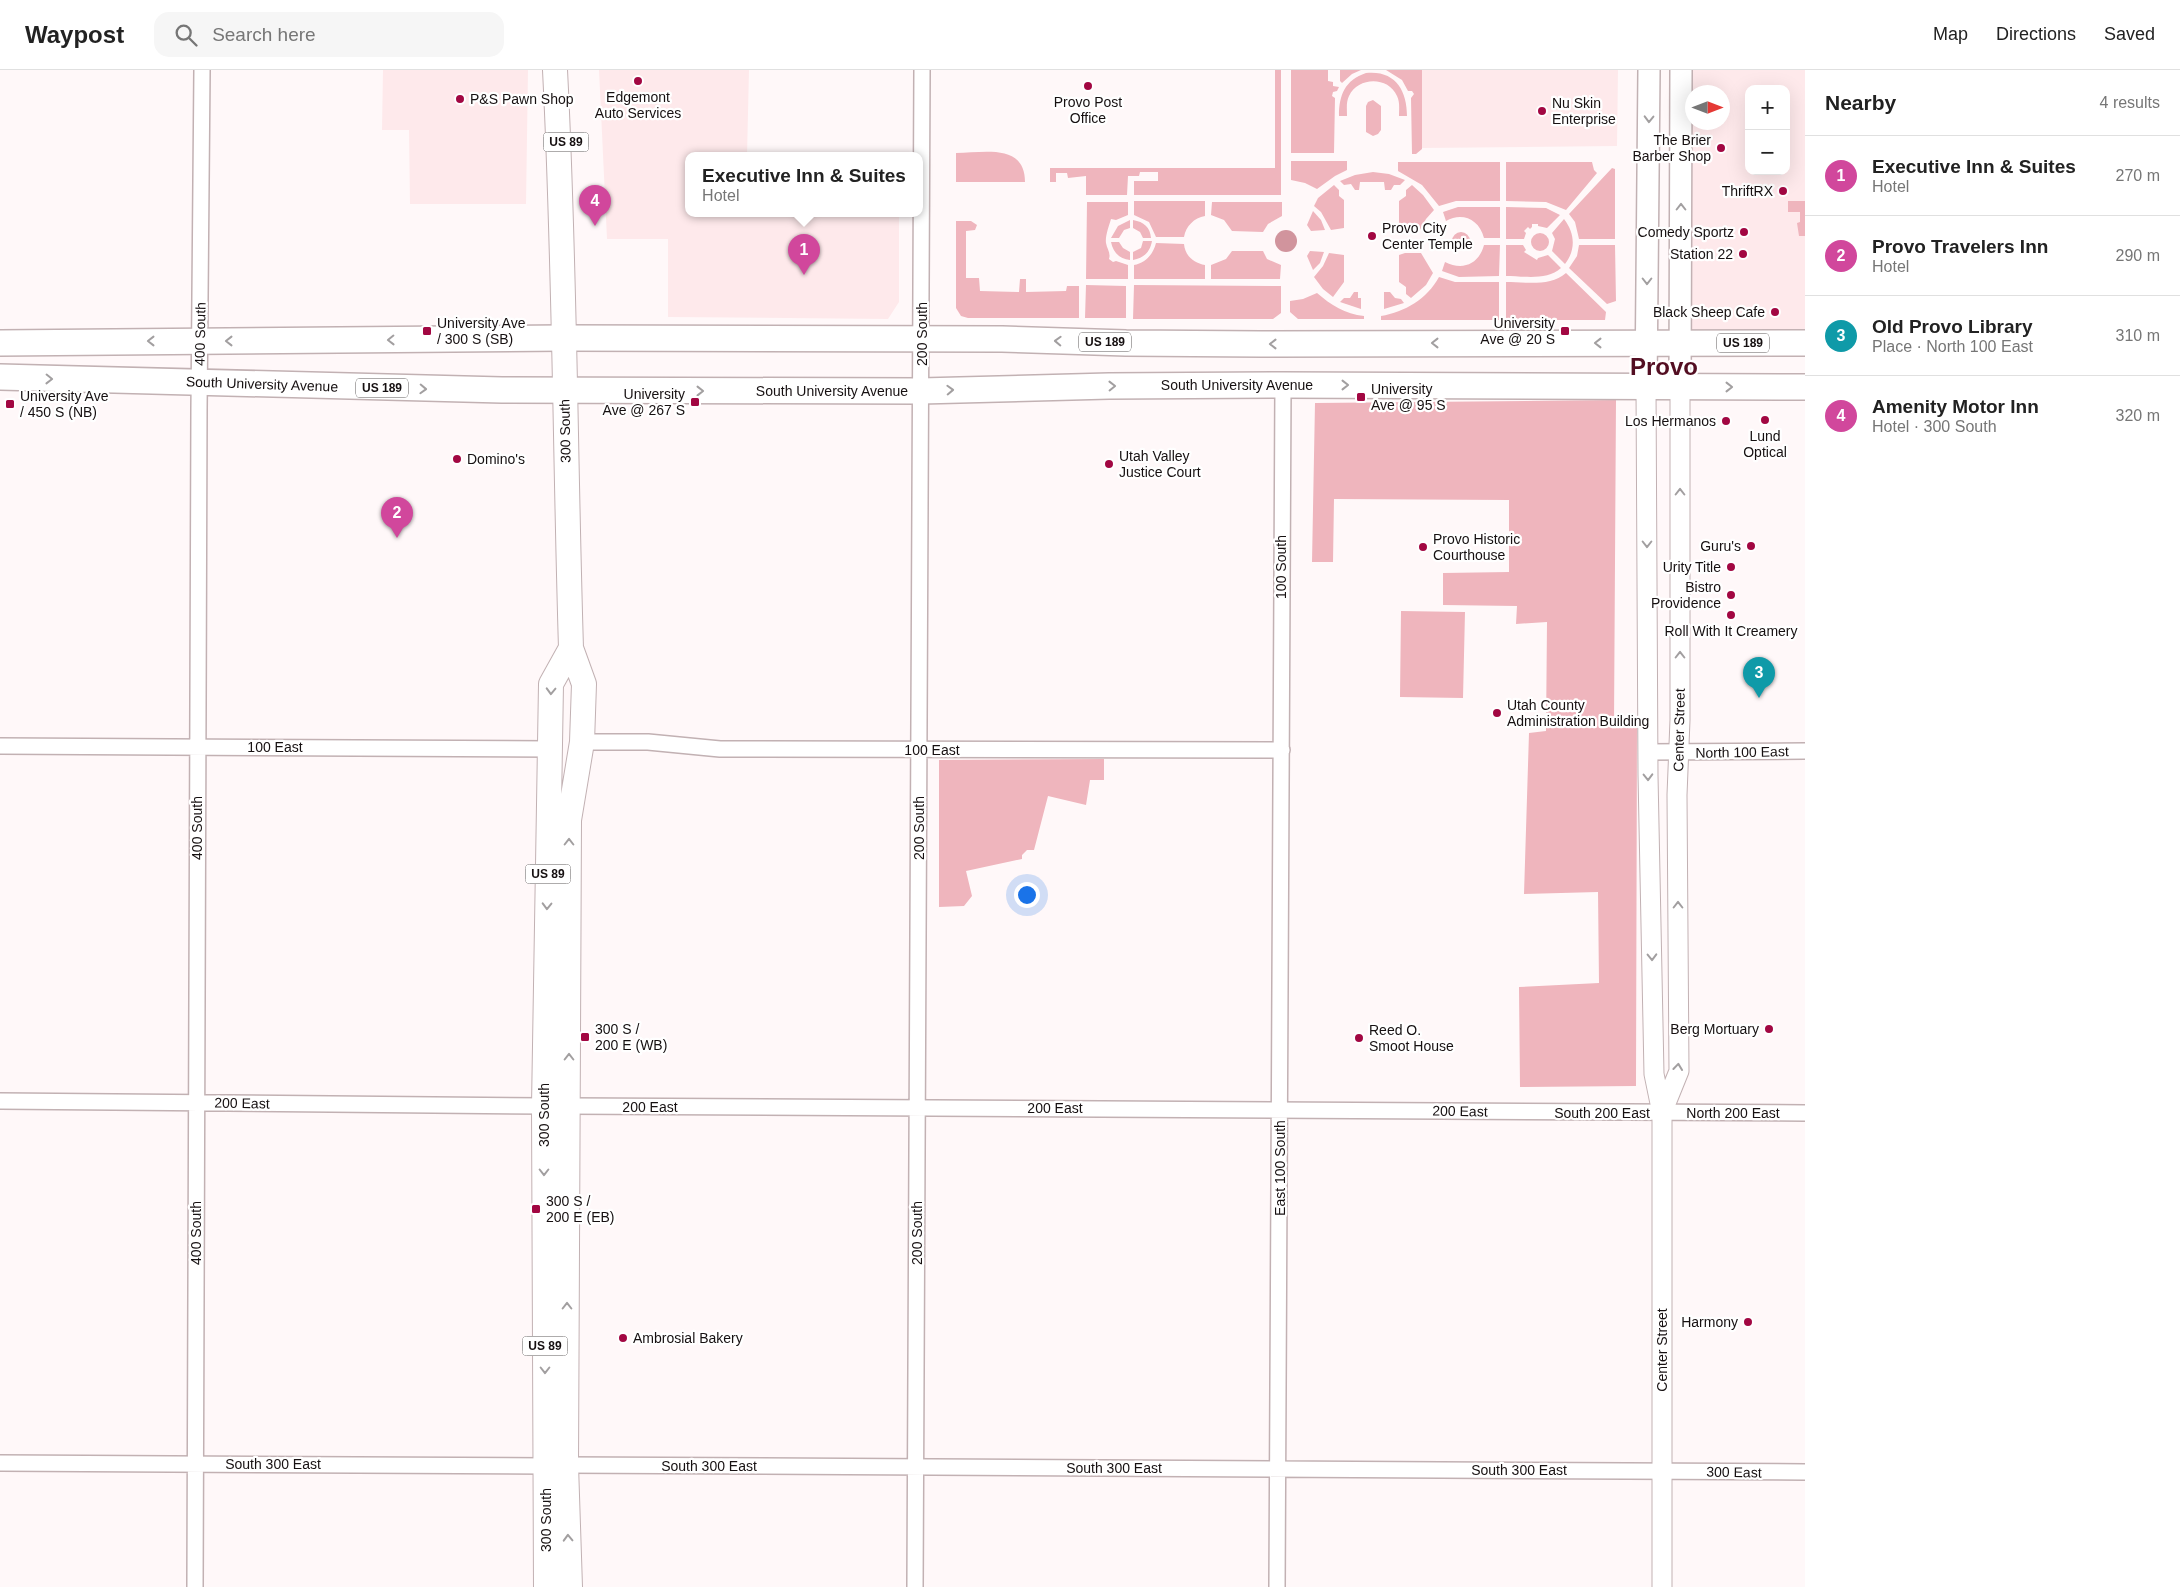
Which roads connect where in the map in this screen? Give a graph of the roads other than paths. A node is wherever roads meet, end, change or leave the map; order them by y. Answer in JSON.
{"nodes":[{"id":1,"x":202,"y":70,"type":"edge"},
{"id":2,"x":555,"y":70,"type":"edge"},
{"id":3,"x":570,"y":70,"type":"edge"},
{"id":4,"x":922,"y":70,"type":"edge"},
{"id":5,"x":1649,"y":70,"type":"edge"},
{"id":6,"x":1682,"y":70,"type":"edge"},
{"id":7,"x":922,"y":152,"type":"edge"},
{"id":8,"x":562,"y":214,"type":"junction"},
{"id":9,"x":922,"y":217,"type":"edge"},
{"id":10,"x":563,"y":338,"type":"junction"},
{"id":11,"x":922,"y":339,"type":"junction"},
{"id":12,"x":200,"y":341,"type":"junction"},
{"id":13,"x":0,"y":343,"type":"edge"},
{"id":14,"x":1663,"y":343,"type":"junction"},
{"id":15,"x":1805,"y":344,"type":"edge"},
{"id":16,"x":0,"y":377,"type":"edge"},
{"id":17,"x":199,"y":382,"type":"junction"},
{"id":18,"x":1283,"y":385,"type":"junction"},
{"id":19,"x":1663,"y":387,"type":"junction"},
{"id":20,"x":1805,"y":387,"type":"edge"},
{"id":21,"x":564,"y":390,"type":"junction"},
{"id":22,"x":921,"y":391,"type":"junction"},
{"id":23,"x":571,"y":648,"type":"junction"},
{"id":24,"x":582,"y":742,"type":"junction"},
{"id":25,"x":0,"y":746,"type":"edge"},
{"id":26,"x":198,"y":747,"type":"junction"},
{"id":27,"x":550,"y":749,"type":"junction"},
{"id":28,"x":920,"y":750,"type":"junction"},
{"id":29,"x":1282,"y":750,"type":"junction"},
{"id":30,"x":1805,"y":751,"type":"edge"},
{"id":31,"x":1648,"y":752,"type":"junction"},
{"id":32,"x":1679,"y":752,"type":"junction"},
{"id":33,"x":0,"y":1102,"type":"edge"},
{"id":34,"x":196,"y":1103,"type":"junction"},
{"id":35,"x":544,"y":1106,"type":"junction"},
{"id":36,"x":569,"y":1106,"type":"junction"},
{"id":37,"x":918,"y":1108,"type":"junction"},
{"id":38,"x":1280,"y":1109,"type":"junction"},
{"id":39,"x":1542,"y":1112,"type":"joint"},
{"id":40,"x":1662,"y":1112,"type":"junction"},
{"id":41,"x":1805,"y":1113,"type":"edge"},
{"id":42,"x":0,"y":1463,"type":"edge"},
{"id":43,"x":195,"y":1464,"type":"junction"},
{"id":44,"x":556,"y":1465,"type":"junction"},
{"id":45,"x":916,"y":1467,"type":"junction"},
{"id":46,"x":1278,"y":1469,"type":"junction"},
{"id":47,"x":1663,"y":1471,"type":"junction"},
{"id":48,"x":1805,"y":1472,"type":"edge"},
{"id":49,"x":195,"y":1587,"type":"edge"},
{"id":50,"x":546,"y":1587,"type":"edge"},
{"id":51,"x":570,"y":1587,"type":"edge"},
{"id":52,"x":915,"y":1587,"type":"edge"},
{"id":53,"x":1277,"y":1587,"type":"edge"},
{"id":54,"x":1662,"y":1587,"type":"edge"}],
"edges":[{"from":1,"to":12,"type":"street","name":"400 South"},
{"from":2,"to":8,"type":"main road","name":"300 South","number":"US 89"},
{"from":3,"to":8,"type":"main road","name":"300 South","number":"US 89"},
{"from":4,"to":7,"type":"street","name":"200 South"},
{"from":5,"to":14,"type":"main road","one_way":true},
{"from":14,"to":6,"type":"main road","one_way":true},
{"from":8,"to":10,"type":"main road","name":"300 South","number":"US 89"},
{"from":9,"to":11,"type":"street","name":"200 South"},
{"from":10,"to":11,"type":"highway","number":"US 189"},
{"from":10,"to":12,"type":"highway","number":"US 189","one_way":true},
{"from":10,"to":21,"type":"main road","name":"300 South","number":"US 89"},
{"from":14,"to":11,"type":"highway","number":"US 189","one_way":true},
{"from":11,"to":22,"type":"street","name":"200 South"},
{"from":12,"to":13,"type":"highway","number":"US 189","one_way":true},
{"from":12,"to":17,"type":"street","name":"400 South"},
{"from":14,"to":15,"type":"highway","number":"US 189"},
{"from":14,"to":19,"type":"main road","name":"Center Street"},
{"from":14,"to":19,"type":"main road","name":"Center Street"},
{"from":16,"to":17,"type":"highway","name":"South University Avenue","number":"US 189","one_way":true},
{"from":17,"to":21,"type":"highway","name":"South University Avenue","number":"US 189","one_way":true},
{"from":17,"to":26,"type":"street","name":"400 South"},
{"from":18,"to":19,"type":"highway","name":"South University Avenue","number":"US 189","one_way":true},
{"from":22,"to":18,"type":"highway","name":"South University Avenue","number":"US 189","one_way":true},
{"from":18,"to":29,"type":"street","name":"100 South"},
{"from":19,"to":20,"type":"highway","number":"US 189","one_way":true},
{"from":19,"to":31,"type":"street","name":"Center Street","one_way":true},
{"from":32,"to":19,"type":"street","name":"Center Street","one_way":true},
{"from":21,"to":22,"type":"highway","name":"South University Avenue","number":"US 189","one_way":true},
{"from":21,"to":23,"type":"main road","name":"300 South","number":"US 89"},
{"from":22,"to":28,"type":"street","name":"200 South"},
{"from":23,"to":24,"type":"main road","name":"300 South","number":"US 89"},
{"from":23,"to":27,"type":"main road","name":"300 South","number":"US 89","one_way":true},
{"from":24,"to":28,"type":"street","name":"100 East"},
{"from":36,"to":24,"type":"main road","name":"300 South","number":"US 89","one_way":true},
{"from":25,"to":26,"type":"street","name":"100 East"},
{"from":26,"to":27,"type":"street","name":"100 East"},
{"from":26,"to":34,"type":"street","name":"400 South"},
{"from":27,"to":35,"type":"main road","name":"300 South","number":"US 89","one_way":true},
{"from":28,"to":29,"type":"street","name":"100 East"},
{"from":28,"to":37,"type":"street","name":"200 South"},
{"from":29,"to":38,"type":"street","name":"East 100 South"},
{"from":30,"to":32,"type":"street","name":"North 100 East"},
{"from":31,"to":32,"type":"street","name":"North 100 East"},
{"from":31,"to":40,"type":"street","name":"Center Street","one_way":true},
{"from":40,"to":32,"type":"street","name":"Center Street","one_way":true},
{"from":33,"to":34,"type":"street","name":"200 East"},
{"from":34,"to":35,"type":"street","name":"200 East"},
{"from":34,"to":43,"type":"street","name":"400 South"},
{"from":35,"to":44,"type":"main road","name":"300 South","number":"US 89","one_way":true},
{"from":36,"to":37,"type":"street","name":"200 East"},
{"from":44,"to":36,"type":"main road","name":"300 South","number":"US 89","one_way":true},
{"from":37,"to":38,"type":"street","name":"200 East"},
{"from":37,"to":45,"type":"street","name":"200 South"},
{"from":38,"to":39,"type":"street","name":"200 East"},
{"from":38,"to":46,"type":"street","name":"East 100 South"},
{"from":39,"to":40,"type":"street","name":"South 200 East"},
{"from":40,"to":41,"type":"street","name":"North 200 East"},
{"from":40,"to":47,"type":"street","name":"Center Street"},
{"from":42,"to":43,"type":"street","name":"South 300 East"},
{"from":43,"to":44,"type":"street","name":"South 300 East"},
{"from":43,"to":49,"type":"street","name":"400 South"},
{"from":44,"to":45,"type":"street","name":"South 300 East"},
{"from":44,"to":50,"type":"main road","name":"300 South","number":"US 89"},
{"from":51,"to":44,"type":"main road","name":"300 South","number":"US 89","one_way":true},
{"from":45,"to":46,"type":"street","name":"South 300 East"},
{"from":45,"to":52,"type":"street","name":"200 South"},
{"from":46,"to":47,"type":"street","name":"South 300 East"},
{"from":46,"to":53,"type":"street","name":"East 100 South"},
{"from":47,"to":48,"type":"street","name":"300 East"},
{"from":47,"to":54,"type":"street","name":"Center Street"}]}
